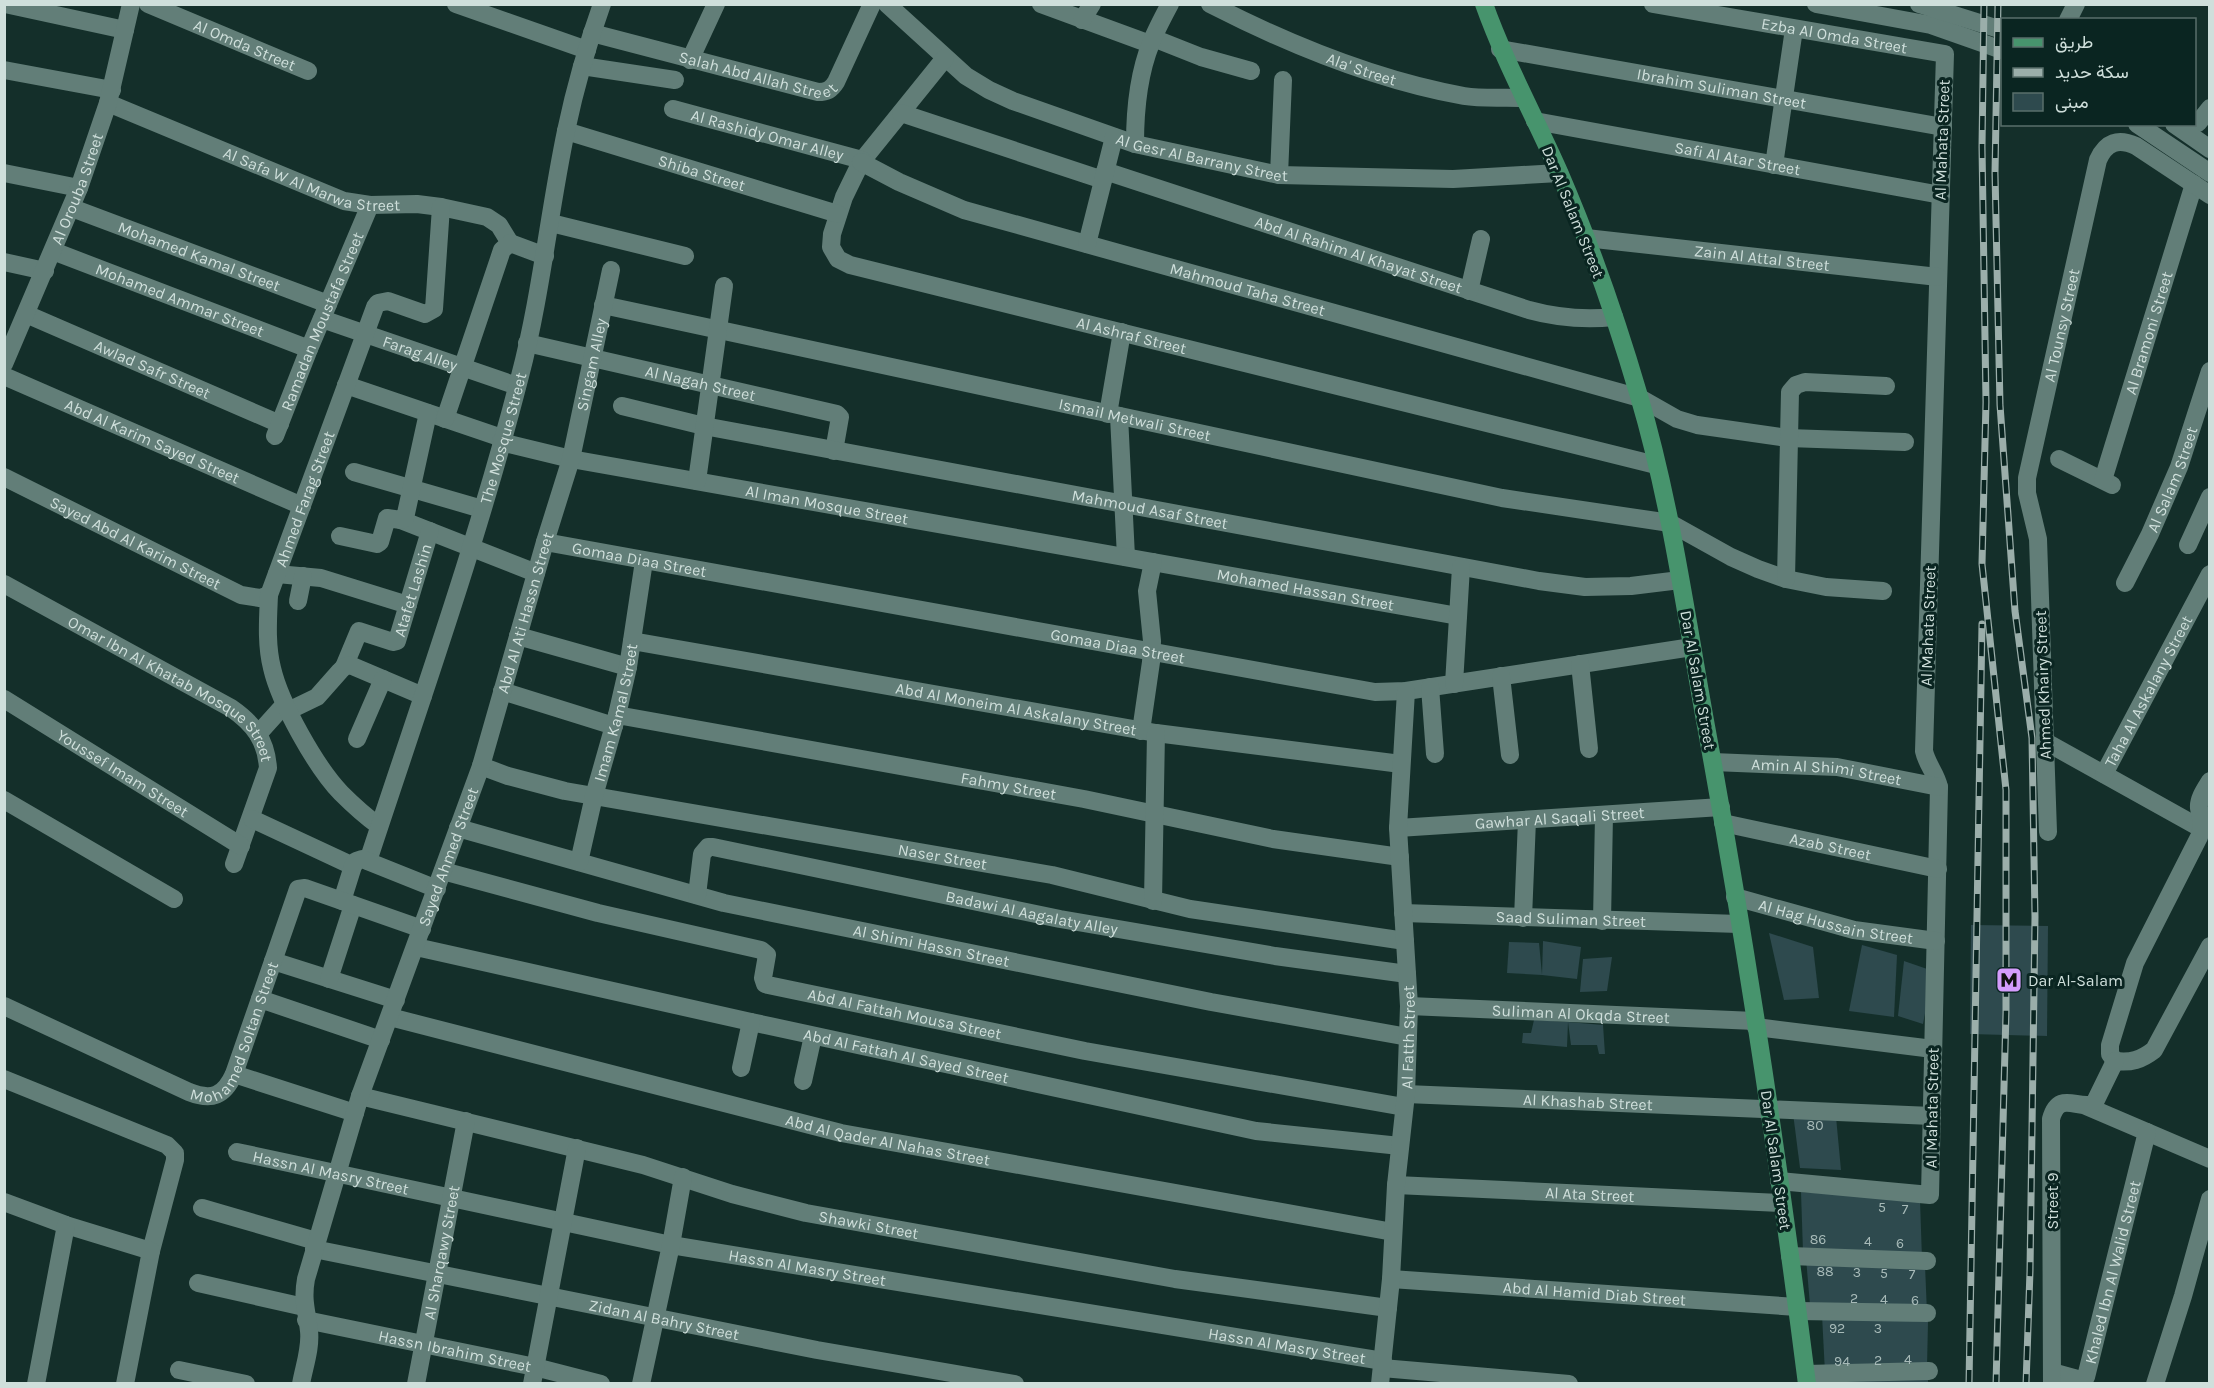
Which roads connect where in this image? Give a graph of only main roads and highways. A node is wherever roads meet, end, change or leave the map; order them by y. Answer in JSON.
{"nodes":[{"id":1,"x":1484,"y":4,"type":"edge"},
{"id":2,"x":1806,"y":1379,"type":"edge"}],
"edges":[{"from":1,"to":2,"type":"main road","name":"Dar Al Salam Street"}]}
